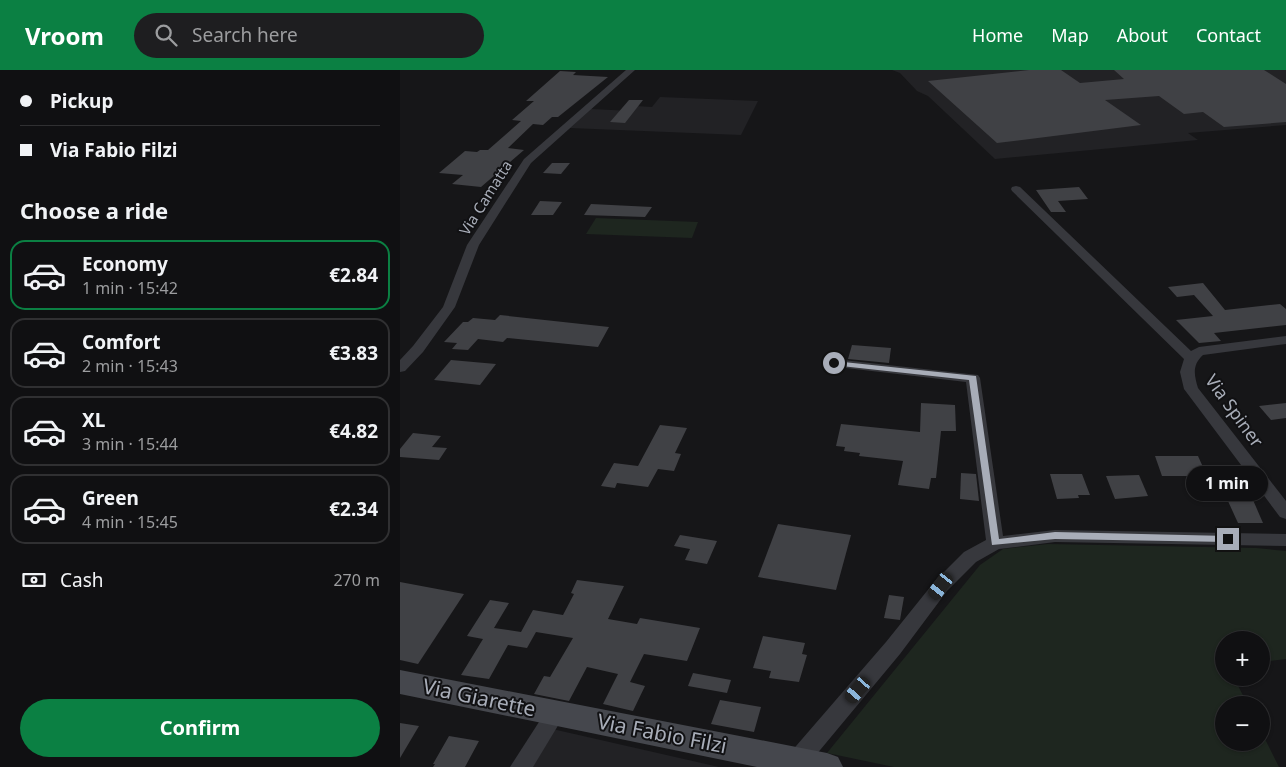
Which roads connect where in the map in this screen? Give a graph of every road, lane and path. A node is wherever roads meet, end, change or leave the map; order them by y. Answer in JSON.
{"nodes":[{"id":1,"x":631,"y":70,"type":"edge"},
{"id":2,"x":1016,"y":189,"type":"dead end"},
{"id":3,"x":1286,"y":340,"type":"edge"},
{"id":4,"x":1191,"y":359,"type":"junction"},
{"id":5,"x":834,"y":363,"type":"dead end"},
{"id":6,"x":400,"y":368,"type":"edge"},
{"id":7,"x":1286,"y":513,"type":"edge"},
{"id":8,"x":1286,"y":540,"type":"edge"},
{"id":9,"x":995,"y":543,"type":"junction"},
{"id":10,"x":400,"y":682,"type":"edge"},
{"id":11,"x":555,"y":714,"type":"junction"},
{"id":12,"x":798,"y":760,"type":"junction"},
{"id":13,"x":521,"y":767,"type":"edge"},
{"id":14,"x":827,"y":767,"type":"edge"}],
"edges":[{"from":1,"to":6,"type":"street","name":"Via Camatta"},
{"from":2,"to":4,"type":"street"},
{"from":3,"to":4,"type":"street","name":"Via Spiner"},
{"from":4,"to":7,"type":"street","name":"Via Spiner"},
{"from":5,"to":9,"type":"street"},
{"from":8,"to":9,"type":"street"},
{"from":9,"to":12,"type":"street"},
{"from":10,"to":11,"type":"main road","name":"Via Giarette"},
{"from":11,"to":12,"type":"main road","name":"Via Fabio Filzi"},
{"from":11,"to":13,"type":"street","name":"Via Giarette"},
{"from":12,"to":14,"type":"main road","name":"Via Fabio Filzi"}]}
